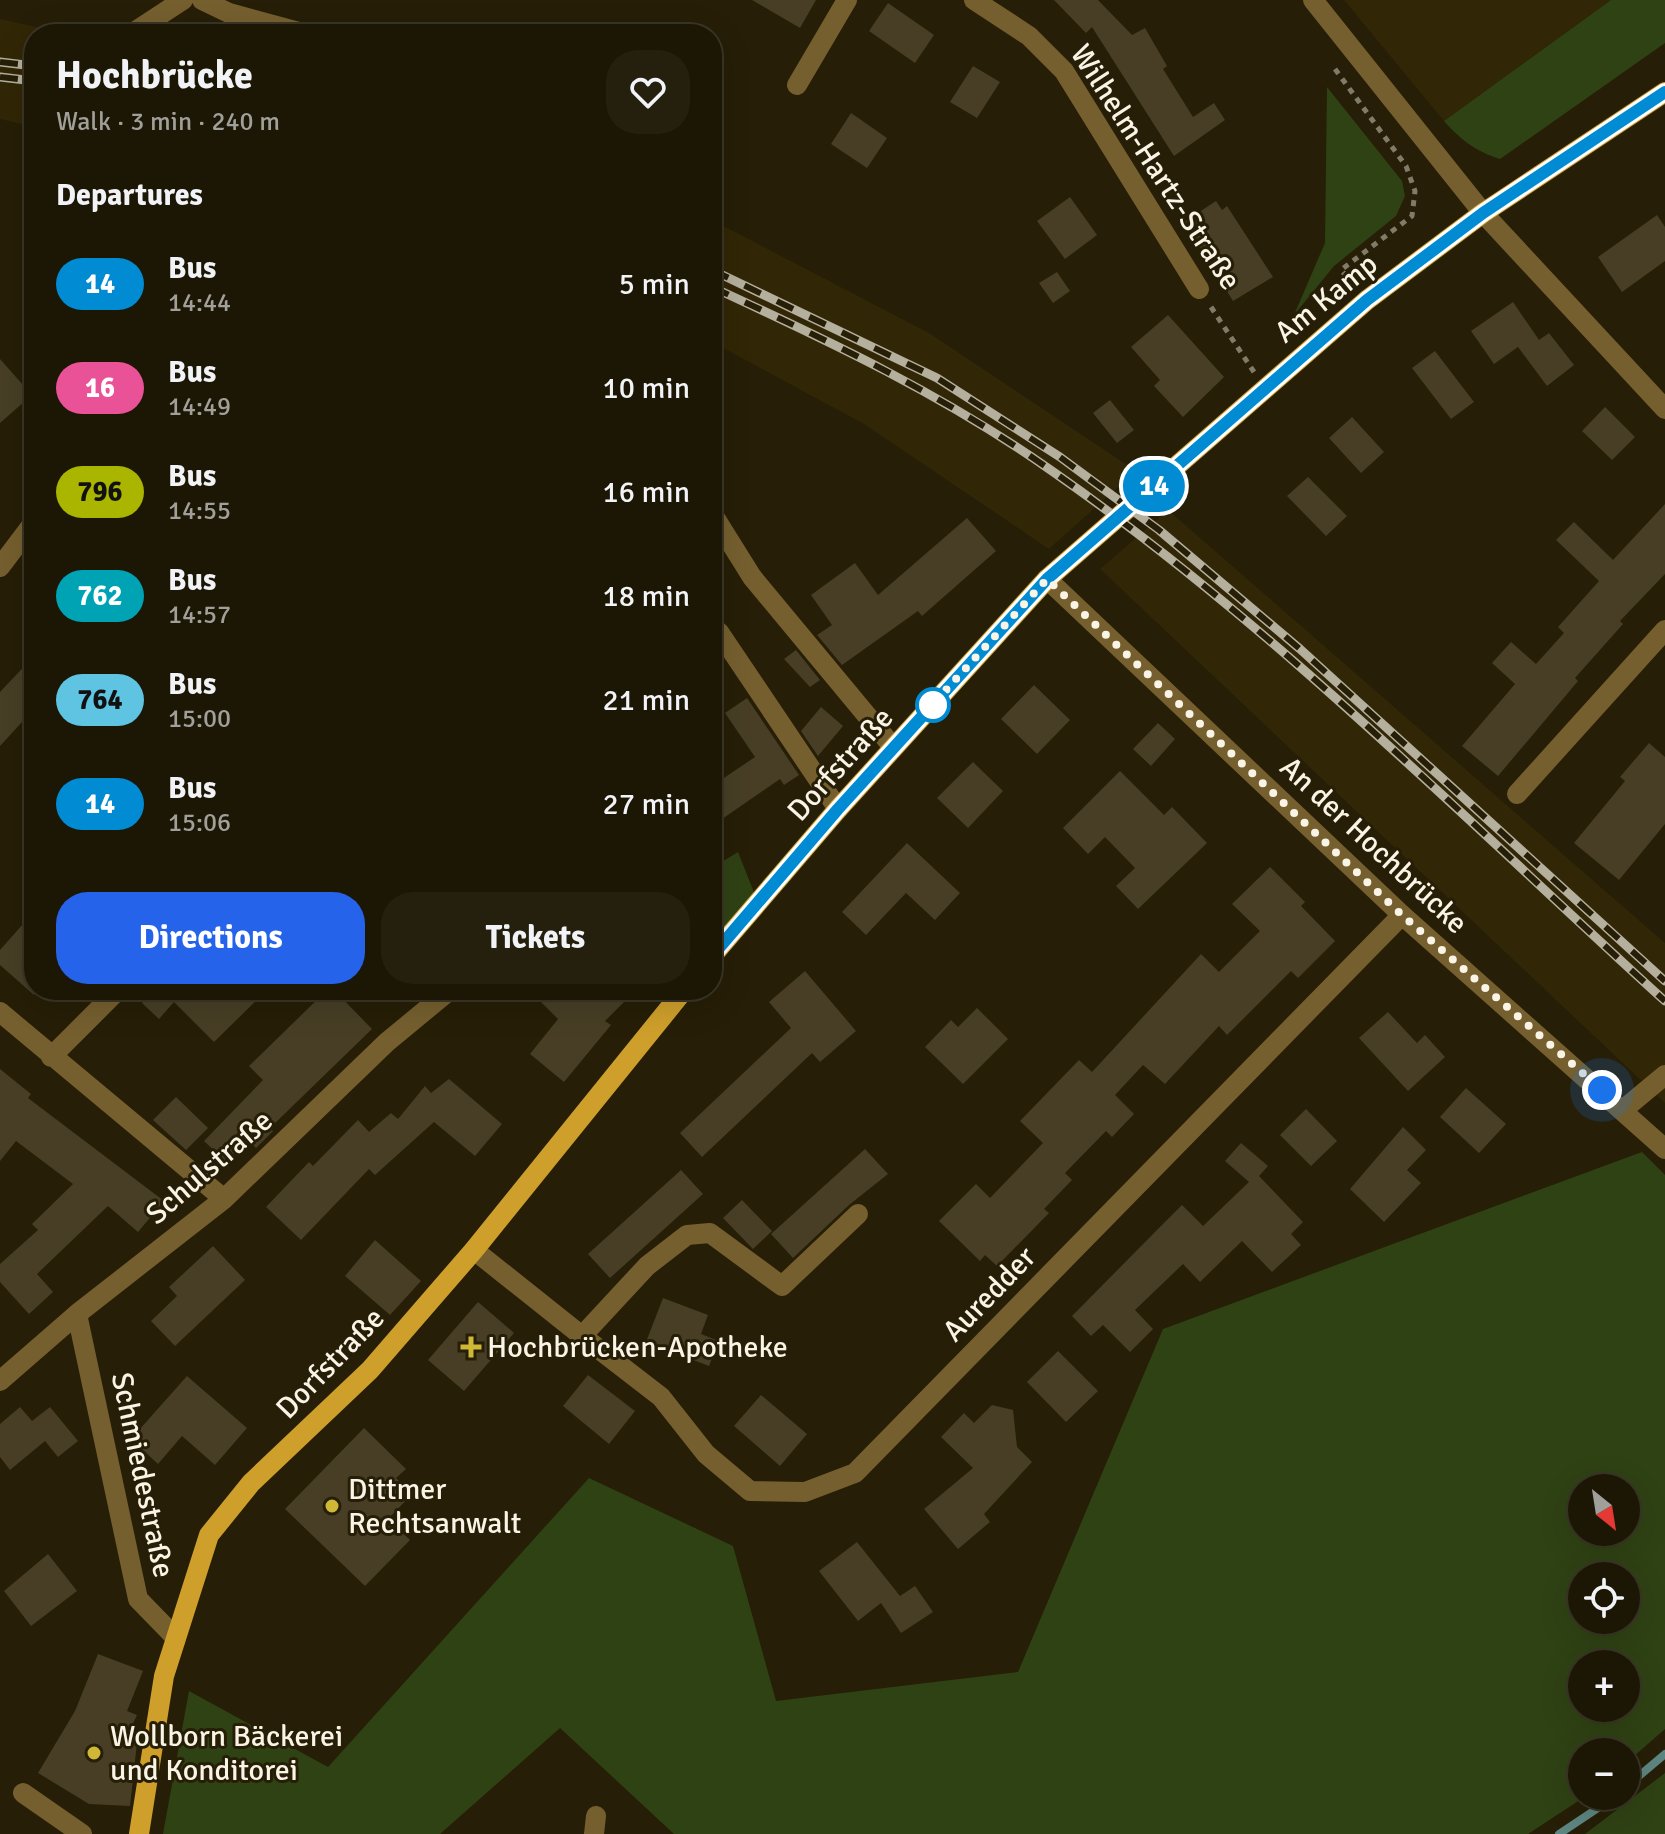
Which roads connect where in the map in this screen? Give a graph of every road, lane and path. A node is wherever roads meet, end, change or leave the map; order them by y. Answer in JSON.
{"nodes":[{"id":1,"x":183,"y":0,"type":"edge"},
{"id":2,"x":202,"y":0,"type":"edge"},
{"id":3,"x":847,"y":0,"type":"edge"},
{"id":4,"x":974,"y":0,"type":"edge"},
{"id":5,"x":1313,"y":0,"type":"edge"},
{"id":6,"x":146,"y":24,"type":"edge"},
{"id":7,"x":269,"y":24,"type":"edge"},
{"id":8,"x":1331,"y":64,"type":"dead end"},
{"id":9,"x":797,"y":85,"type":"dead end"},
{"id":10,"x":1665,"y":92,"type":"edge"},
{"id":11,"x":1483,"y":213,"type":"junction"},
{"id":12,"x":1199,"y":289,"type":"joint"},
{"id":13,"x":1367,"y":300,"type":"junction"},
{"id":14,"x":1262,"y":391,"type":"junction"},
{"id":15,"x":1665,"y":409,"type":"edge"},
{"id":16,"x":722,"y":529,"type":"edge"},
{"id":17,"x":24,"y":535,"type":"edge"},
{"id":18,"x":0,"y":567,"type":"edge"},
{"id":19,"x":1047,"y":579,"type":"junction"},
{"id":20,"x":1665,"y":630,"type":"edge"},
{"id":21,"x":722,"y":636,"type":"edge"},
{"id":22,"x":893,"y":747,"type":"junction"},
{"id":23,"x":1517,"y":794,"type":"dead end"},
{"id":24,"x":838,"y":809,"type":"junction"},
{"id":25,"x":1402,"y":915,"type":"junction"},
{"id":26,"x":722,"y":944,"type":"edge"},
{"id":27,"x":108,"y":1000,"type":"edge"},
{"id":28,"x":438,"y":1000,"type":"edge"},
{"id":29,"x":676,"y":1000,"type":"edge"},
{"id":30,"x":0,"y":1012,"type":"edge"},
{"id":31,"x":51,"y":1057,"type":"junction"},
{"id":32,"x":1665,"y":1075,"type":"edge"},
{"id":33,"x":1624,"y":1109,"type":"junction"},
{"id":34,"x":1665,"y":1149,"type":"edge"},
{"id":35,"x":224,"y":1199,"type":"junction"},
{"id":36,"x":858,"y":1214,"type":"dead end"},
{"id":37,"x":474,"y":1250,"type":"junction"},
{"id":38,"x":77,"y":1314,"type":"junction"},
{"id":39,"x":582,"y":1336,"type":"junction"},
{"id":40,"x":0,"y":1381,"type":"edge"},
{"id":41,"x":174,"y":1636,"type":"junction"},
{"id":42,"x":23,"y":1793,"type":"dead end"},
{"id":43,"x":82,"y":1834,"type":"edge"},
{"id":44,"x":139,"y":1834,"type":"edge"}],
"edges":[{"from":1,"to":6,"type":"street"},
{"from":2,"to":7,"type":"street"},
{"from":3,"to":9,"type":"street"},
{"from":4,"to":12,"type":"street","name":"Wilhelm-Hartz-Straße"},
{"from":5,"to":11,"type":"street"},
{"from":8,"to":13,"type":"path"},
{"from":10,"to":11,"type":"main road","name":"Am Kamp"},
{"from":11,"to":13,"type":"main road","name":"Am Kamp"},
{"from":11,"to":15,"type":"street"},
{"from":12,"to":14,"type":"path","name":"Wilhelm-Hartz-Straße"},
{"from":13,"to":14,"type":"main road","name":"Am Kamp"},
{"from":14,"to":19,"type":"main road","name":"Am Kamp"},
{"from":16,"to":22,"type":"street"},
{"from":17,"to":18,"type":"street"},
{"from":19,"to":22,"type":"main road","name":"Dorfstraße"},
{"from":19,"to":25,"type":"street","name":"An der Hochbrücke"},
{"from":20,"to":23,"type":"street"},
{"from":21,"to":24,"type":"street"},
{"from":22,"to":24,"type":"main road","name":"Dorfstraße"},
{"from":24,"to":26,"type":"main road","name":"Dorfstraße"},
{"from":25,"to":33,"type":"street","name":"An der Hochbrücke"},
{"from":25,"to":39,"type":"street","name":"Auredder"},
{"from":27,"to":31,"type":"street"},
{"from":28,"to":35,"type":"street","name":"Schulstraße"},
{"from":29,"to":37,"type":"main road","name":"Dorfstraße"},
{"from":30,"to":31,"type":"street"},
{"from":31,"to":35,"type":"street"},
{"from":32,"to":33,"type":"street"},
{"from":33,"to":34,"type":"street","name":"An der Hochbrücke"},
{"from":35,"to":38,"type":"street","name":"Schulstraße"},
{"from":36,"to":39,"type":"street"},
{"from":37,"to":39,"type":"street","name":"Auredder"},
{"from":37,"to":41,"type":"main road","name":"Dorfstraße"},
{"from":38,"to":40,"type":"street","name":"Schulstraße"},
{"from":38,"to":41,"type":"street","name":"Schmiedestraße"},
{"from":41,"to":44,"type":"main road","name":"Dorfstraße"},
{"from":42,"to":43,"type":"street"}]}
